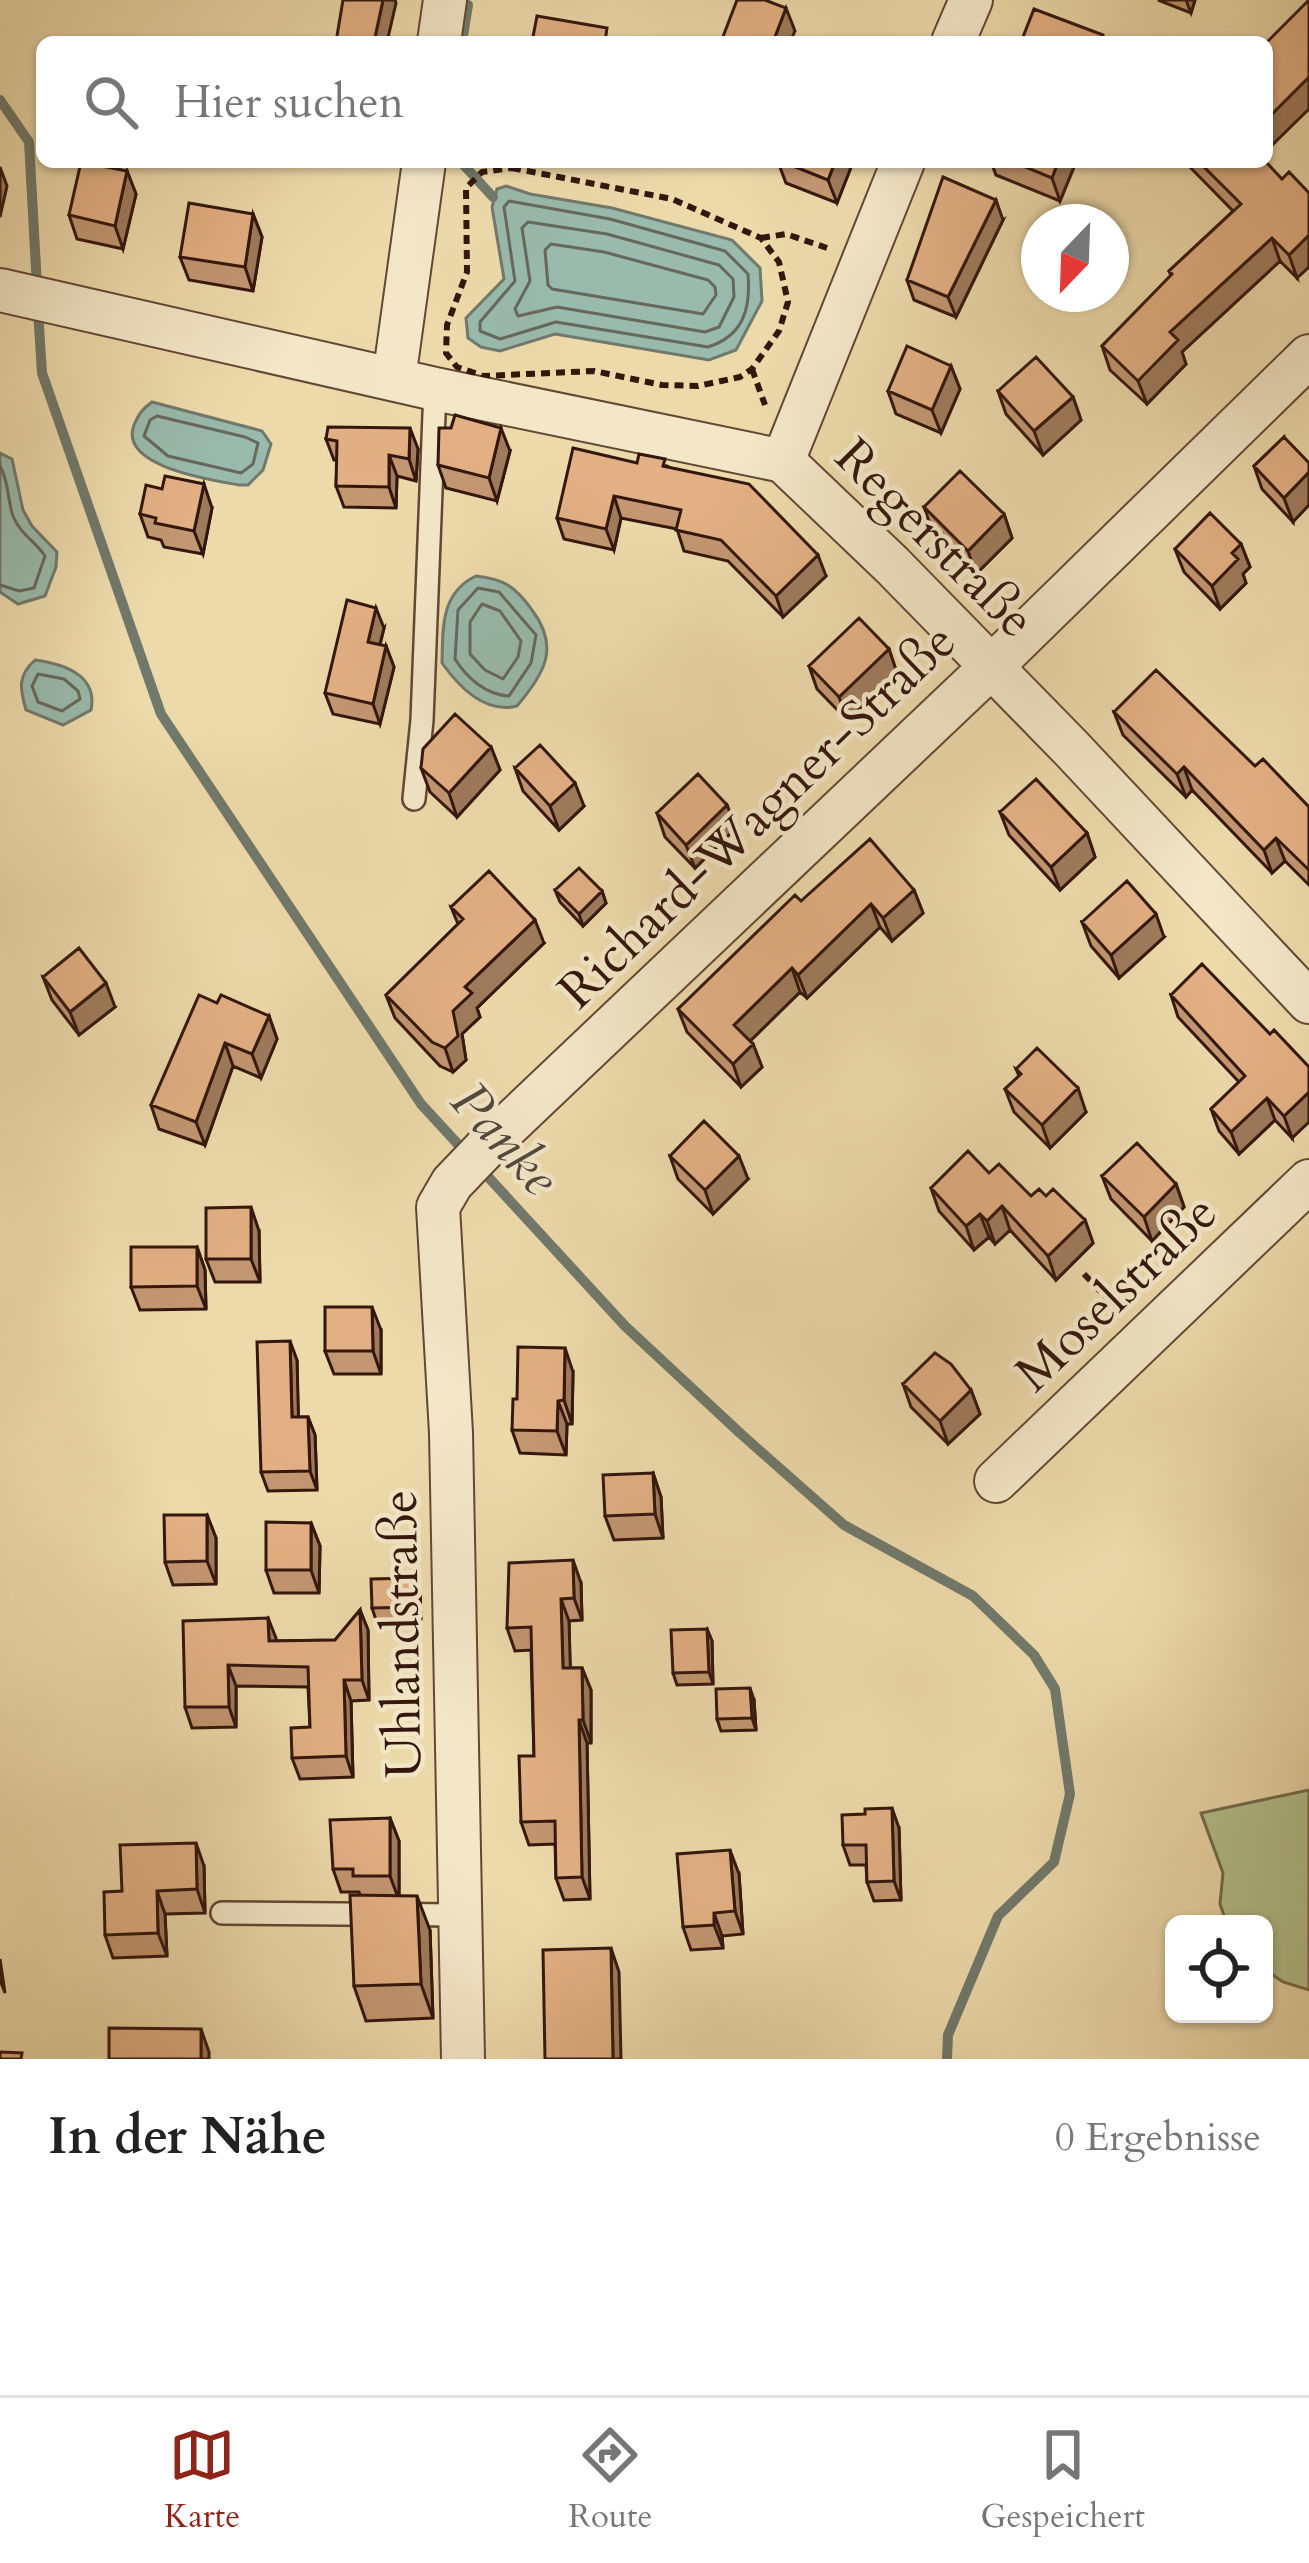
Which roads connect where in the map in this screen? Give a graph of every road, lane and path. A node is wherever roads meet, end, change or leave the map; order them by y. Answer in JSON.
{"nodes":[{"id":1,"x":445,"y":0,"type":"edge"},
{"id":2,"x":970,"y":0,"type":"edge"},
{"id":3,"x":440,"y":36,"type":"edge"},
{"id":4,"x":955,"y":36,"type":"edge"},
{"id":5,"x":423,"y":168,"type":"edge"},
{"id":6,"x":901,"y":168,"type":"edge"},
{"id":7,"x":761,"y":238,"type":"junction"},
{"id":8,"x":865,"y":260,"type":"junction"},
{"id":9,"x":3,"y":290,"type":"edge"},
{"id":10,"x":1309,"y":356,"type":"edge"},
{"id":11,"x":394,"y":379,"type":"junction"},
{"id":12,"x":435,"y":389,"type":"junction"},
{"id":13,"x":783,"y":461,"type":"junction"},
{"id":14,"x":991,"y":667,"type":"junction"},
{"id":15,"x":415,"y":799,"type":"dead end"},
{"id":16,"x":1309,"y":1002,"type":"edge"},
{"id":17,"x":1309,"y":1180,"type":"edge"},
{"id":18,"x":445,"y":1195,"type":"joint"},
{"id":19,"x":1084,"y":1274,"type":"dead end"},
{"id":20,"x":1145,"y":1338,"type":"junction"},
{"id":21,"x":996,"y":1481,"type":"dead end"},
{"id":22,"x":222,"y":1913,"type":"dead end"},
{"id":23,"x":458,"y":1915,"type":"junction"},
{"id":24,"x":464,"y":2059,"type":"edge"}],
"edges":[{"from":1,"to":3,"type":"street"},
{"from":2,"to":4,"type":"street"},
{"from":5,"to":11,"type":"street"},
{"from":6,"to":8,"type":"street"},
{"from":7,"to":7,"type":"path"},
{"from":7,"to":8,"type":"path"},
{"from":8,"to":13,"type":"street"},
{"from":9,"to":11,"type":"street","name":"Regerstraße"},
{"from":10,"to":14,"type":"street","name":"Richard-Wagner-Straße"},
{"from":11,"to":12,"type":"street","name":"Regerstraße"},
{"from":12,"to":13,"type":"street","name":"Regerstraße"},
{"from":12,"to":15,"type":"lane"},
{"from":13,"to":14,"type":"street","name":"Regerstraße"},
{"from":14,"to":16,"type":"street","name":"Regerstraße"},
{"from":14,"to":18,"type":"street","name":"Richard-Wagner-Straße"},
{"from":17,"to":20,"type":"street","name":"Moselstraße"},
{"from":18,"to":23,"type":"street","name":"Uhlandstraße"},
{"from":19,"to":20,"type":"path"},
{"from":20,"to":21,"type":"street","name":"Moselstraße"},
{"from":22,"to":23,"type":"lane"},
{"from":23,"to":24,"type":"street","name":"Uhlandstraße"}]}
